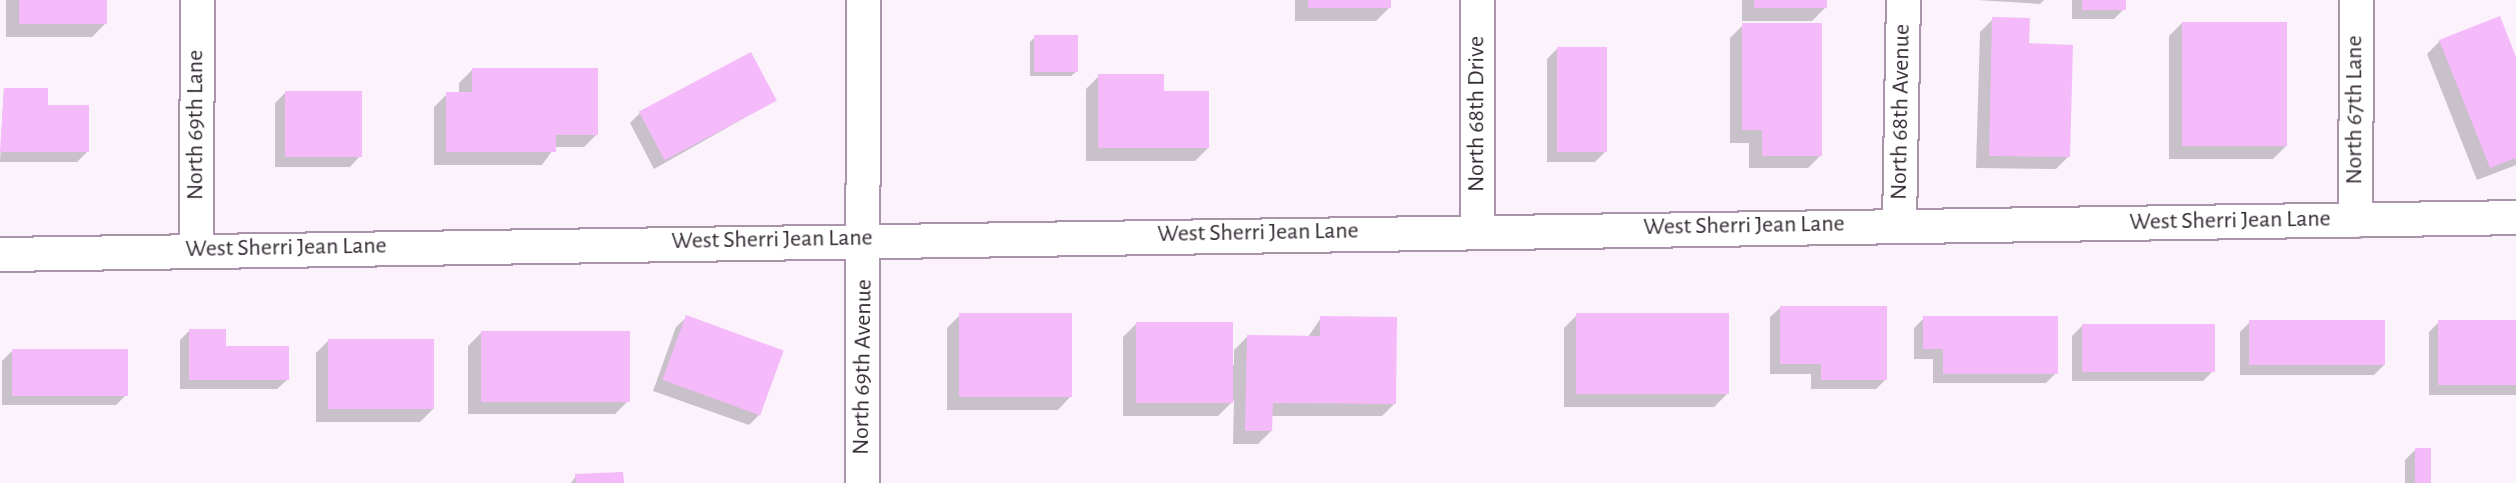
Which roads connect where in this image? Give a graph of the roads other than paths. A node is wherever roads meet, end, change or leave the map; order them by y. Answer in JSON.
{"nodes":[{"id":1,"x":197,"y":0,"type":"edge"},
{"id":2,"x":863,"y":0,"type":"edge"},
{"id":3,"x":1477,"y":0,"type":"edge"},
{"id":4,"x":1903,"y":0,"type":"edge"},
{"id":5,"x":2356,"y":0,"type":"edge"},
{"id":6,"x":2516,"y":217,"type":"edge"},
{"id":7,"x":2355,"y":220,"type":"junction"},
{"id":8,"x":1899,"y":225,"type":"junction"},
{"id":9,"x":1477,"y":229,"type":"junction"},
{"id":10,"x":865,"y":239,"type":"junction"},
{"id":11,"x":196,"y":249,"type":"junction"},
{"id":12,"x":0,"y":254,"type":"edge"},
{"id":13,"x":862,"y":483,"type":"edge"}],
"edges":[{"from":1,"to":11,"type":"street","name":"North 69th Lane"},
{"from":2,"to":10,"type":"street","name":"North 69th Avenue"},
{"from":3,"to":9,"type":"street","name":"North 68th Drive"},
{"from":4,"to":8,"type":"street","name":"North 68th Avenue"},
{"from":5,"to":7,"type":"street","name":"North 67th Lane"},
{"from":6,"to":7,"type":"street","name":"West Sherri Jean Lane"},
{"from":7,"to":8,"type":"street","name":"West Sherri Jean Lane"},
{"from":8,"to":9,"type":"street","name":"West Sherri Jean Lane"},
{"from":9,"to":10,"type":"street","name":"West Sherri Jean Lane"},
{"from":10,"to":11,"type":"street","name":"West Sherri Jean Lane"},
{"from":10,"to":13,"type":"street","name":"North 69th Avenue"},
{"from":11,"to":12,"type":"street","name":"West Sherri Jean Lane"}]}
